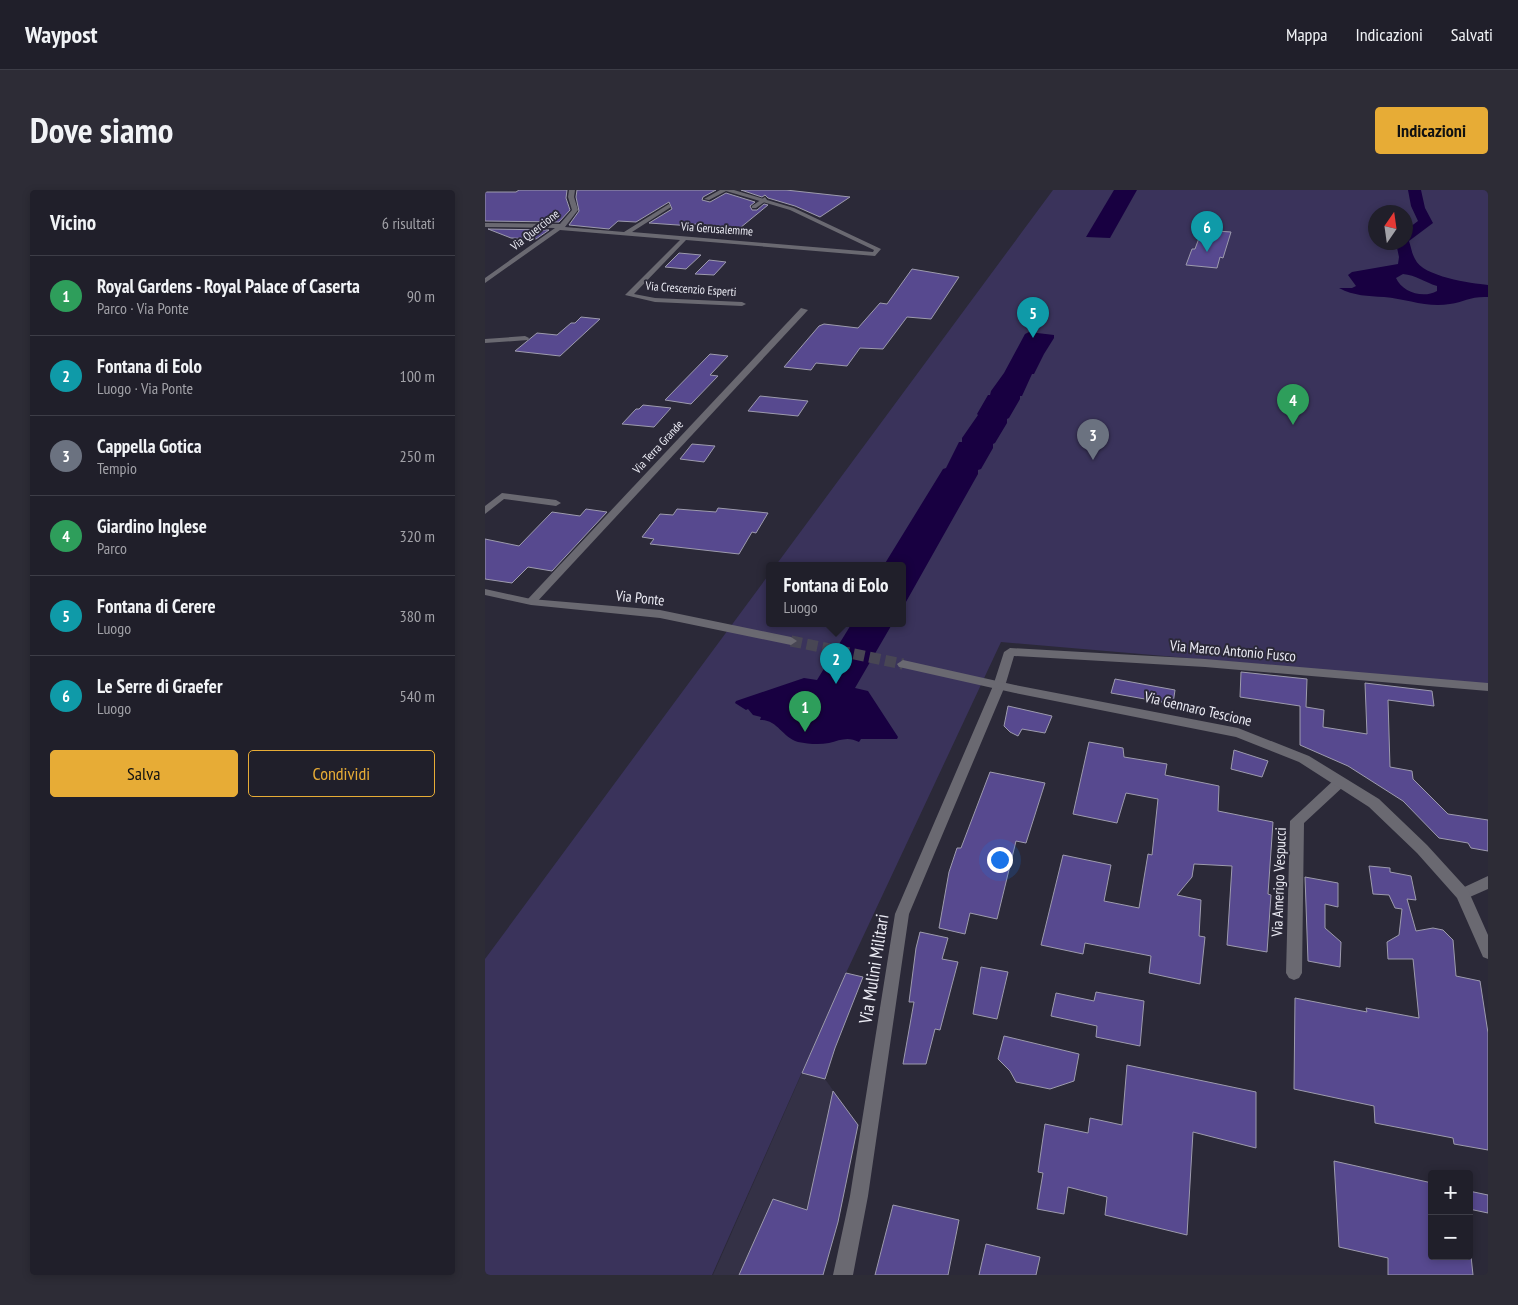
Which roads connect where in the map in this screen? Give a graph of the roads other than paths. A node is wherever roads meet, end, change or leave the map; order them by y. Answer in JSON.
{"nodes":[{"id":1,"x":572,"y":190,"type":"edge"},
{"id":2,"x":724,"y":190,"type":"edge"},
{"id":3,"x":729,"y":190,"type":"edge"},
{"id":4,"x":707,"y":199,"type":"dead end"},
{"id":5,"x":765,"y":199,"type":"junction"},
{"id":6,"x":669,"y":206,"type":"dead end"},
{"id":7,"x":754,"y":207,"type":"dead end"},
{"id":8,"x":485,"y":225,"type":"edge"},
{"id":9,"x":560,"y":227,"type":"junction"},
{"id":10,"x":625,"y":234,"type":"junction"},
{"id":11,"x":685,"y":238,"type":"junction"},
{"id":12,"x":488,"y":280,"type":"edge"},
{"id":13,"x":742,"y":304,"type":"dead end"},
{"id":14,"x":804,"y":310,"type":"dead end"},
{"id":15,"x":525,"y":338,"type":"dead end"},
{"id":16,"x":485,"y":341,"type":"edge"},
{"id":17,"x":556,"y":503,"type":"dead end"},
{"id":18,"x":485,"y":511,"type":"edge"},
{"id":19,"x":485,"y":592,"type":"edge"},
{"id":20,"x":531,"y":602,"type":"junction"},
{"id":21,"x":791,"y":641,"type":"tunnel mouth"},
{"id":22,"x":903,"y":664,"type":"tunnel mouth"},
{"id":23,"x":999,"y":686,"type":"junction"},
{"id":24,"x":1488,"y":687,"type":"edge"},
{"id":25,"x":1340,"y":782,"type":"junction"},
{"id":26,"x":1488,"y":882,"type":"edge"},
{"id":27,"x":1463,"y":894,"type":"junction"},
{"id":28,"x":1488,"y":952,"type":"edge"},
{"id":29,"x":1294,"y":973,"type":"dead end"},
{"id":30,"x":843,"y":1275,"type":"edge"}],
"edges":[{"from":1,"to":9,"type":"street","name":"Via Quercione"},
{"from":2,"to":4,"type":"street"},
{"from":3,"to":5,"type":"street"},
{"from":5,"to":7,"type":"street"},
{"from":5,"to":11,"type":"street","name":"Via Gerusalemme"},
{"from":6,"to":10,"type":"street"},
{"from":8,"to":9,"type":"street","name":"Via Gerusalemme"},
{"from":9,"to":10,"type":"street","name":"Via Gerusalemme"},
{"from":9,"to":12,"type":"street","name":"Via Quercione"},
{"from":10,"to":11,"type":"street","name":"Via Gerusalemme"},
{"from":11,"to":13,"type":"street","name":"Via Crescenzio Esperti"},
{"from":14,"to":20,"type":"street","name":"Via Terra Grande"},
{"from":15,"to":16,"type":"street"},
{"from":17,"to":18,"type":"street"},
{"from":19,"to":20,"type":"street","name":"Via Ponte"},
{"from":20,"to":21,"type":"street","name":"Via Ponte"},
{"from":22,"to":23,"type":"street","name":"Via Gennaro Tescione"},
{"from":23,"to":24,"type":"street","name":"Via Marco Antonio Fusco"},
{"from":23,"to":25,"type":"street","name":"Via Gennaro Tescione"},
{"from":23,"to":30,"type":"street","name":"Via Mulini Militari"},
{"from":25,"to":27,"type":"street","name":"Via Gennaro Tescione"},
{"from":25,"to":29,"type":"street","name":"Via Amerigo Vespucci"},
{"from":26,"to":27,"type":"street"},
{"from":27,"to":28,"type":"street","name":"Via Gennaro Tescione"}]}
